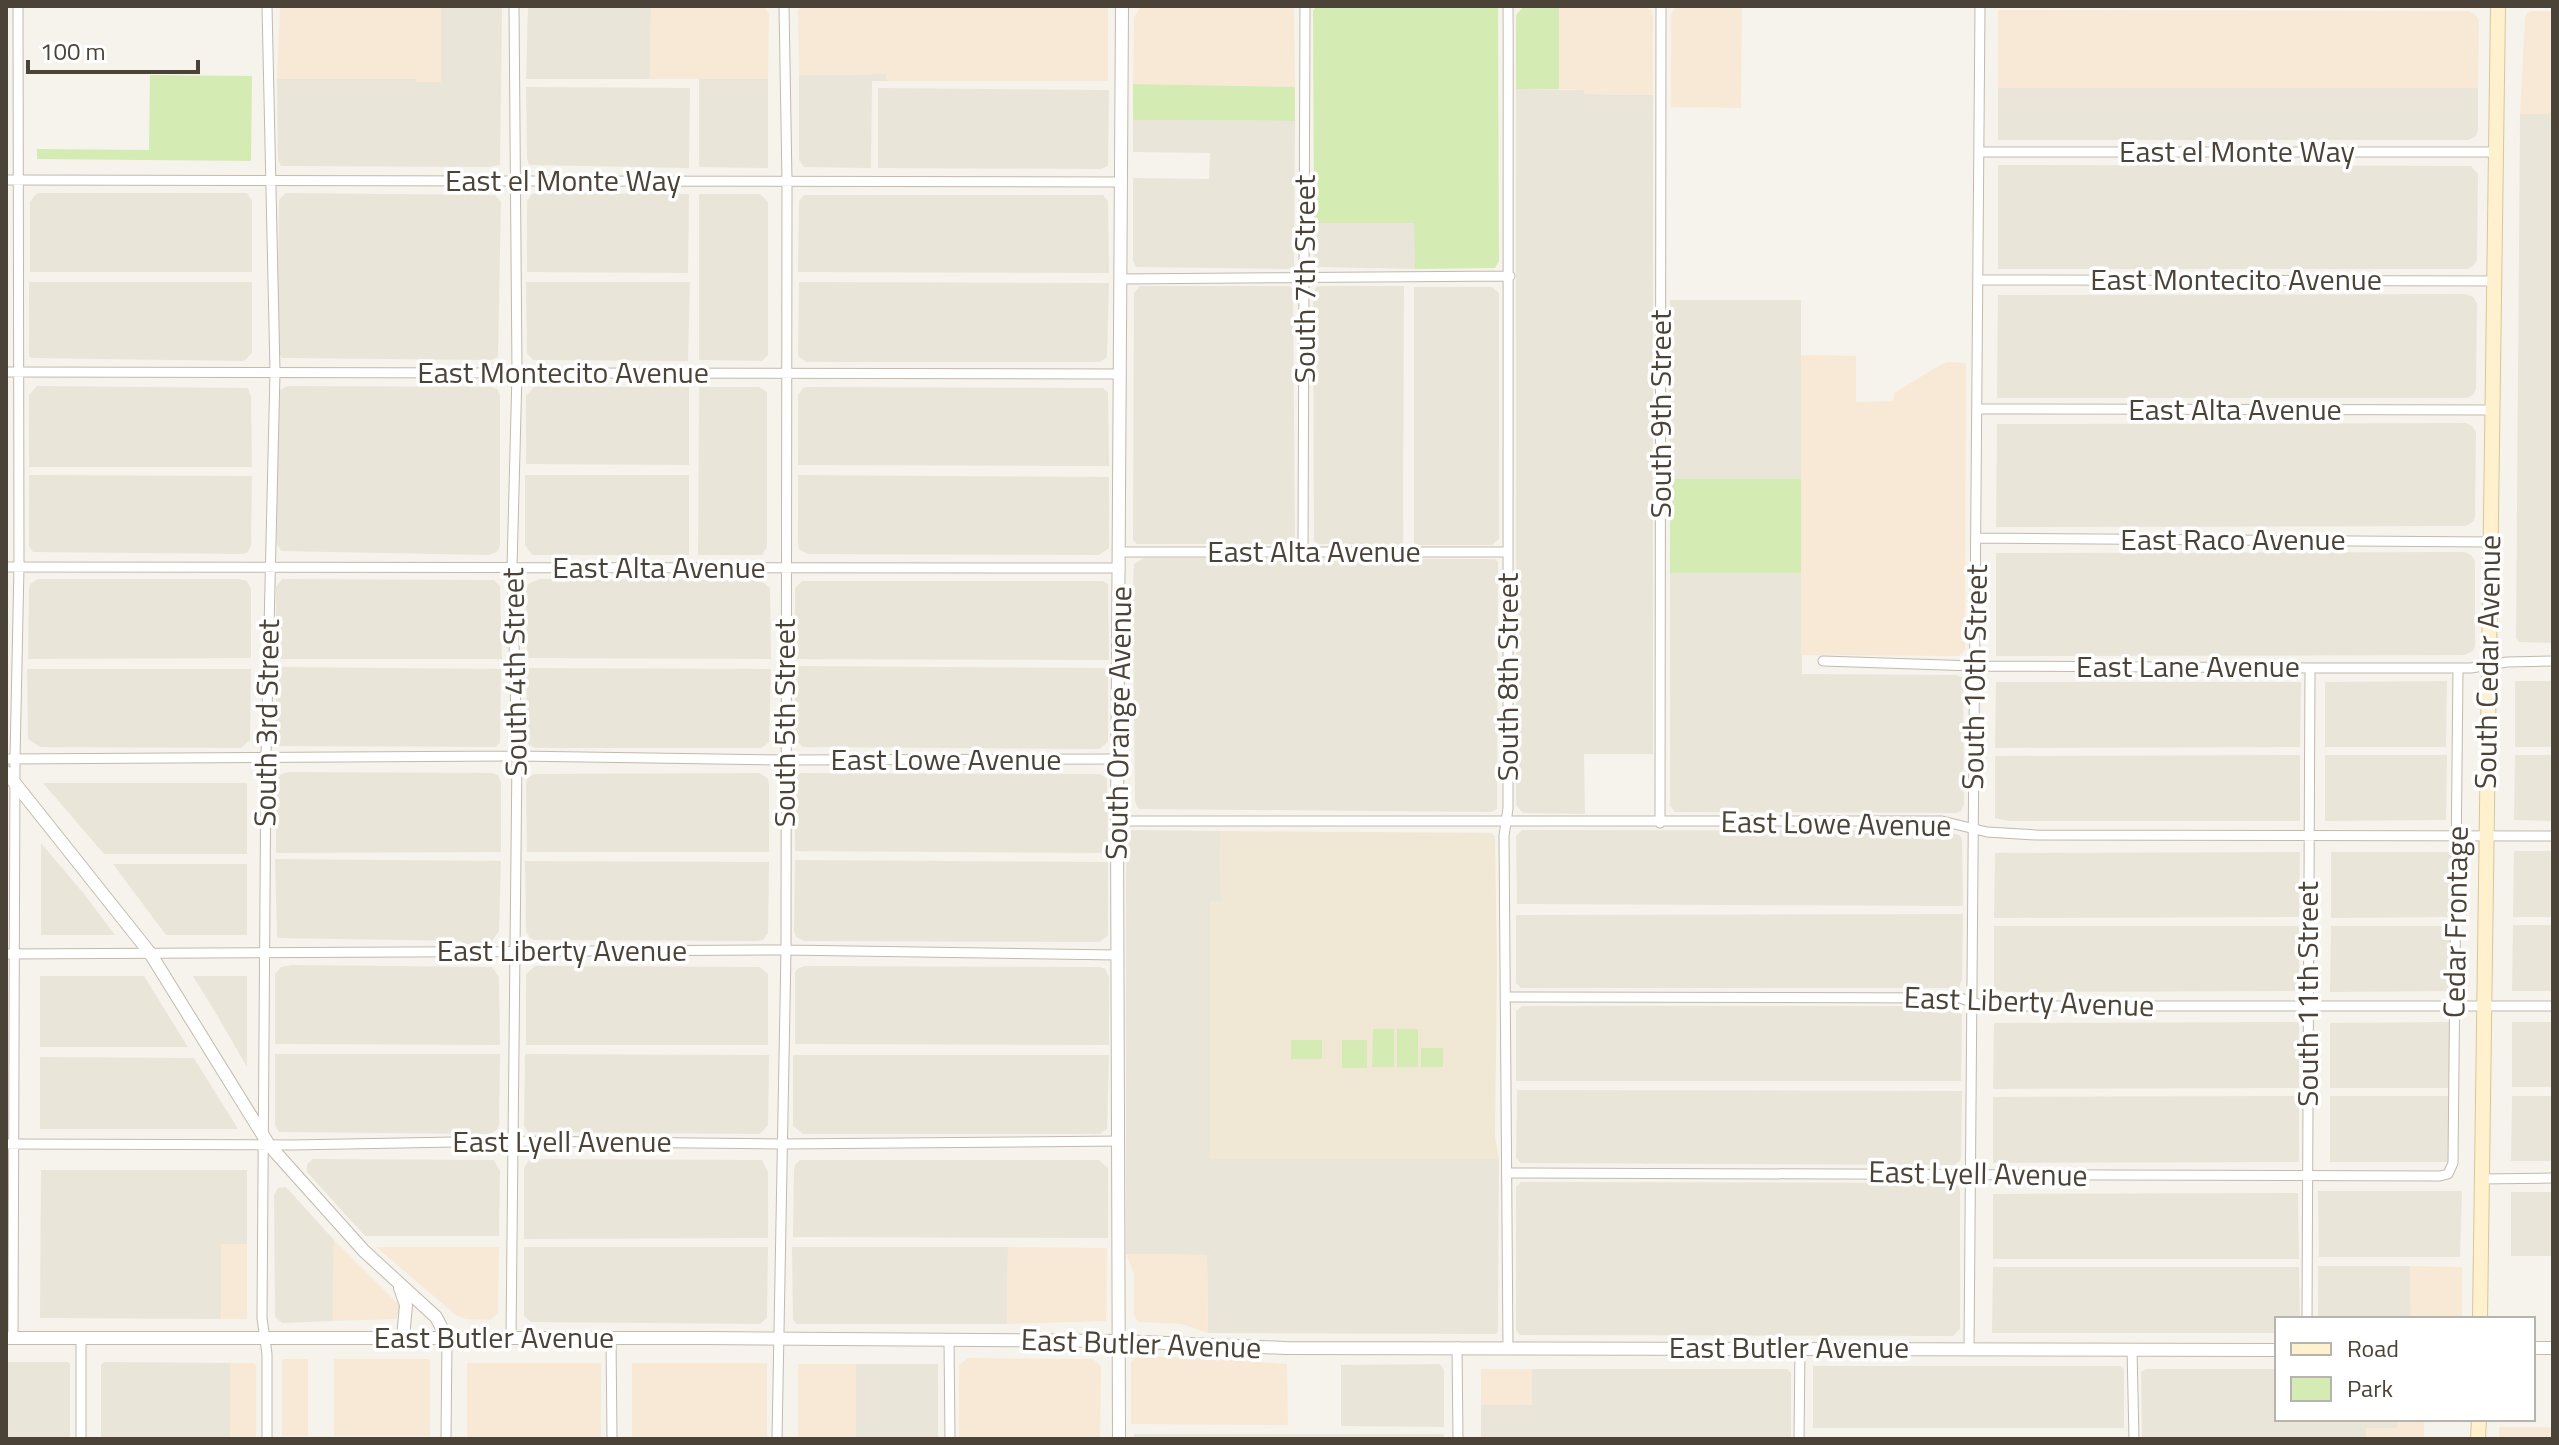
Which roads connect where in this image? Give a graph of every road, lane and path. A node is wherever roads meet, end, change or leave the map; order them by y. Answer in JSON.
{"nodes":[{"id":1,"x":18,"y":6,"type":"edge"},
{"id":2,"x":267,"y":6,"type":"edge"},
{"id":3,"x":514,"y":6,"type":"edge"},
{"id":4,"x":784,"y":6,"type":"edge"},
{"id":5,"x":1122,"y":6,"type":"edge"},
{"id":6,"x":1305,"y":6,"type":"edge"},
{"id":7,"x":1508,"y":6,"type":"edge"},
{"id":8,"x":1661,"y":6,"type":"edge"},
{"id":9,"x":1980,"y":6,"type":"edge"},
{"id":10,"x":2498,"y":6,"type":"edge"},
{"id":11,"x":1979,"y":152,"type":"junction"},
{"id":12,"x":2495,"y":152,"type":"junction"},
{"id":13,"x":6,"y":180,"type":"edge"},
{"id":14,"x":17,"y":180,"type":"junction"},
{"id":15,"x":270,"y":181,"type":"junction"},
{"id":16,"x":517,"y":181,"type":"junction"},
{"id":17,"x":787,"y":181,"type":"junction"},
{"id":18,"x":1120,"y":182,"type":"junction"},
{"id":19,"x":1510,"y":276,"type":"junction"},
{"id":20,"x":1306,"y":278,"type":"junction"},
{"id":21,"x":1120,"y":279,"type":"junction"},
{"id":22,"x":1979,"y":280,"type":"junction"},
{"id":23,"x":2493,"y":281,"type":"junction"},
{"id":24,"x":6,"y":372,"type":"edge"},
{"id":25,"x":17,"y":372,"type":"junction"},
{"id":26,"x":275,"y":372,"type":"junction"},
{"id":27,"x":517,"y":373,"type":"junction"},
{"id":28,"x":786,"y":373,"type":"junction"},
{"id":29,"x":1120,"y":374,"type":"junction"},
{"id":30,"x":1978,"y":409,"type":"junction"},
{"id":31,"x":2491,"y":410,"type":"junction"},
{"id":32,"x":1977,"y":538,"type":"junction"},
{"id":33,"x":2490,"y":542,"type":"junction"},
{"id":34,"x":1120,"y":552,"type":"junction"},
{"id":35,"x":1303,"y":552,"type":"junction"},
{"id":36,"x":1507,"y":552,"type":"junction"},
{"id":37,"x":6,"y":567,"type":"edge"},
{"id":38,"x":19,"y":567,"type":"junction"},
{"id":39,"x":270,"y":567,"type":"junction"},
{"id":40,"x":512,"y":568,"type":"junction"},
{"id":41,"x":785,"y":568,"type":"junction"},
{"id":42,"x":1120,"y":568,"type":"junction"},
{"id":43,"x":1823,"y":661,"type":"dead end"},
{"id":44,"x":2553,"y":661,"type":"edge"},
{"id":45,"x":2488,"y":665,"type":"junction"},
{"id":46,"x":1975,"y":666,"type":"junction"},
{"id":47,"x":2310,"y":668,"type":"junction"},
{"id":48,"x":2458,"y":668,"type":"junction"},
{"id":49,"x":266,"y":756,"type":"junction"},
{"id":50,"x":517,"y":756,"type":"junction"},
{"id":51,"x":10,"y":759,"type":"edge"},
{"id":52,"x":1119,"y":759,"type":"junction"},
{"id":53,"x":786,"y":760,"type":"junction"},
{"id":54,"x":10,"y":777,"type":"edge"},
{"id":55,"x":1117,"y":821,"type":"junction"},
{"id":56,"x":1506,"y":822,"type":"junction"},
{"id":57,"x":1660,"y":823,"type":"junction"},
{"id":58,"x":1973,"y":828,"type":"junction"},
{"id":59,"x":2309,"y":836,"type":"junction"},
{"id":60,"x":2456,"y":836,"type":"junction"},
{"id":61,"x":2486,"y":836,"type":"junction"},
{"id":62,"x":2553,"y":836,"type":"edge"},
{"id":63,"x":786,"y":950,"type":"junction"},
{"id":64,"x":514,"y":951,"type":"junction"},
{"id":65,"x":150,"y":953,"type":"junction"},
{"id":66,"x":264,"y":953,"type":"junction"},
{"id":67,"x":11,"y":954,"type":"edge"},
{"id":68,"x":1117,"y":955,"type":"junction"},
{"id":69,"x":1505,"y":997,"type":"junction"},
{"id":70,"x":1971,"y":1003,"type":"junction"},
{"id":71,"x":2307,"y":1006,"type":"junction"},
{"id":72,"x":2455,"y":1006,"type":"junction"},
{"id":73,"x":2484,"y":1006,"type":"junction"},
{"id":74,"x":2553,"y":1006,"type":"edge"},
{"id":75,"x":512,"y":1141,"type":"junction"},
{"id":76,"x":1119,"y":1141,"type":"junction"},
{"id":77,"x":265,"y":1142,"type":"junction"},
{"id":78,"x":11,"y":1144,"type":"edge"},
{"id":79,"x":782,"y":1144,"type":"junction"},
{"id":80,"x":1507,"y":1173,"type":"junction"},
{"id":81,"x":1970,"y":1174,"type":"junction"},
{"id":82,"x":2448,"y":1174,"type":"joint"},
{"id":83,"x":2307,"y":1176,"type":"junction"},
{"id":84,"x":2553,"y":1178,"type":"edge"},
{"id":85,"x":2481,"y":1179,"type":"junction"},
{"id":86,"x":399,"y":1285,"type":"junction"},
{"id":87,"x":2307,"y":1317,"type":"edge"},
{"id":88,"x":2480,"y":1317,"type":"edge"},
{"id":89,"x":511,"y":1337,"type":"junction"},
{"id":90,"x":611,"y":1337,"type":"junction"},
{"id":91,"x":9,"y":1338,"type":"edge"},
{"id":92,"x":265,"y":1338,"type":"junction"},
{"id":93,"x":403,"y":1338,"type":"junction"},
{"id":94,"x":447,"y":1338,"type":"junction"},
{"id":95,"x":81,"y":1339,"type":"junction"},
{"id":96,"x":778,"y":1339,"type":"junction"},
{"id":97,"x":949,"y":1340,"type":"junction"},
{"id":98,"x":1119,"y":1341,"type":"junction"},
{"id":99,"x":1457,"y":1347,"type":"junction"},
{"id":100,"x":1508,"y":1348,"type":"junction"},
{"id":101,"x":1800,"y":1348,"type":"junction"},
{"id":102,"x":1969,"y":1349,"type":"junction"},
{"id":103,"x":2132,"y":1349,"type":"junction"},
{"id":104,"x":2275,"y":1350,"type":"edge"},
{"id":105,"x":81,"y":1439,"type":"edge"},
{"id":106,"x":267,"y":1439,"type":"edge"},
{"id":107,"x":446,"y":1439,"type":"edge"},
{"id":108,"x":612,"y":1439,"type":"edge"},
{"id":109,"x":777,"y":1439,"type":"edge"},
{"id":110,"x":950,"y":1439,"type":"edge"},
{"id":111,"x":1119,"y":1439,"type":"edge"},
{"id":112,"x":1458,"y":1439,"type":"edge"},
{"id":113,"x":1799,"y":1439,"type":"edge"},
{"id":114,"x":2134,"y":1439,"type":"edge"}],
"edges":[{"from":1,"to":14,"type":"street"},
{"from":2,"to":15,"type":"street","name":"South 3rd Street"},
{"from":3,"to":16,"type":"street","name":"South 4th Street"},
{"from":4,"to":17,"type":"street","name":"South 5th Street"},
{"from":5,"to":18,"type":"street","name":"South Orange Avenue"},
{"from":6,"to":20,"type":"street","name":"South 7th Street"},
{"from":7,"to":19,"type":"street","name":"South 8th Street"},
{"from":8,"to":57,"type":"street","name":"South 9th Street"},
{"from":9,"to":11,"type":"street","name":"South 10th Street"},
{"from":10,"to":12,"type":"main road","name":"South Cedar Avenue"},
{"from":11,"to":12,"type":"street","name":"East el Monte Way"},
{"from":11,"to":22,"type":"street","name":"South 10th Street"},
{"from":12,"to":23,"type":"main road","name":"South Cedar Avenue"},
{"from":13,"to":14,"type":"street","name":"East el Monte Way"},
{"from":14,"to":15,"type":"street","name":"East el Monte Way"},
{"from":14,"to":25,"type":"street"},
{"from":15,"to":16,"type":"street","name":"East el Monte Way"},
{"from":15,"to":26,"type":"street","name":"South 3rd Street"},
{"from":16,"to":17,"type":"street","name":"East el Monte Way"},
{"from":16,"to":27,"type":"street","name":"South 4th Street"},
{"from":17,"to":18,"type":"street","name":"East el Monte Way"},
{"from":17,"to":28,"type":"street","name":"South 5th Street"},
{"from":18,"to":21,"type":"street","name":"South Orange Avenue"},
{"from":19,"to":20,"type":"street"},
{"from":19,"to":36,"type":"street","name":"South 8th Street"},
{"from":20,"to":21,"type":"street"},
{"from":20,"to":35,"type":"street","name":"South 7th Street"},
{"from":21,"to":29,"type":"street","name":"South Orange Avenue"},
{"from":22,"to":23,"type":"street","name":"East Montecito Avenue"},
{"from":22,"to":30,"type":"street","name":"South 10th Street"},
{"from":23,"to":31,"type":"main road","name":"South Cedar Avenue"},
{"from":24,"to":25,"type":"street","name":"East Montecito Avenue"},
{"from":25,"to":26,"type":"street","name":"East Montecito Avenue"},
{"from":25,"to":38,"type":"street"},
{"from":26,"to":27,"type":"street","name":"East Montecito Avenue"},
{"from":26,"to":39,"type":"street","name":"South 3rd Street"},
{"from":27,"to":28,"type":"street","name":"East Montecito Avenue"},
{"from":27,"to":40,"type":"street","name":"South 4th Street"},
{"from":28,"to":29,"type":"street","name":"East Montecito Avenue"},
{"from":28,"to":41,"type":"street","name":"South 5th Street"},
{"from":29,"to":34,"type":"street","name":"South Orange Avenue"},
{"from":30,"to":31,"type":"street","name":"East Alta Avenue"},
{"from":30,"to":32,"type":"street","name":"South 10th Street"},
{"from":31,"to":33,"type":"main road","name":"South Cedar Avenue"},
{"from":32,"to":33,"type":"street","name":"East Raco Avenue"},
{"from":32,"to":46,"type":"street","name":"South 10th Street"},
{"from":33,"to":45,"type":"main road","name":"South Cedar Avenue"},
{"from":34,"to":35,"type":"street","name":"East Alta Avenue"},
{"from":34,"to":42,"type":"street","name":"South Orange Avenue"},
{"from":35,"to":36,"type":"street","name":"East Alta Avenue"},
{"from":36,"to":56,"type":"street","name":"South 8th Street"},
{"from":37,"to":38,"type":"street","name":"East Alta Avenue"},
{"from":38,"to":39,"type":"street","name":"East Alta Avenue"},
{"from":38,"to":51,"type":"street"},
{"from":39,"to":40,"type":"street","name":"East Alta Avenue"},
{"from":39,"to":49,"type":"street","name":"South 3rd Street"},
{"from":40,"to":41,"type":"street","name":"East Alta Avenue"},
{"from":40,"to":50,"type":"street","name":"South 4th Street"},
{"from":41,"to":42,"type":"street","name":"East Alta Avenue"},
{"from":41,"to":53,"type":"street","name":"South 5th Street"},
{"from":42,"to":52,"type":"street","name":"South Orange Avenue"},
{"from":43,"to":46,"type":"street","name":"East Lane Avenue"},
{"from":44,"to":45,"type":"street","name":"East Lane Avenue"},
{"from":45,"to":48,"type":"street","name":"East Lane Avenue"},
{"from":45,"to":61,"type":"main road","name":"South Cedar Avenue"},
{"from":46,"to":47,"type":"street","name":"East Lane Avenue"},
{"from":46,"to":58,"type":"street","name":"South 10th Street"},
{"from":47,"to":48,"type":"street","name":"East Lane Avenue"},
{"from":47,"to":59,"type":"street","name":"South 11th Street"},
{"from":48,"to":60,"type":"street","name":"Cedar Frontage"},
{"from":49,"to":50,"type":"street","name":"East Lowe Avenue"},
{"from":49,"to":51,"type":"street","name":"East Lowe Avenue"},
{"from":49,"to":66,"type":"street","name":"South 3rd Street"},
{"from":50,"to":53,"type":"street","name":"East Lowe Avenue"},
{"from":50,"to":64,"type":"street","name":"South 4th Street"},
{"from":51,"to":54,"type":"street"},
{"from":52,"to":53,"type":"street","name":"East Lowe Avenue"},
{"from":52,"to":55,"type":"street","name":"South Orange Avenue"},
{"from":53,"to":63,"type":"street","name":"South 5th Street"},
{"from":54,"to":65,"type":"street"},
{"from":54,"to":67,"type":"street"},
{"from":55,"to":56,"type":"street","name":"East Lowe Avenue"},
{"from":55,"to":68,"type":"street","name":"South Orange Avenue"},
{"from":56,"to":57,"type":"street","name":"East Lowe Avenue"},
{"from":56,"to":69,"type":"street","name":"South 8th Street"},
{"from":57,"to":58,"type":"street","name":"East Lowe Avenue"},
{"from":58,"to":59,"type":"street","name":"East Lowe Avenue"},
{"from":58,"to":70,"type":"street","name":"South 10th Street"},
{"from":59,"to":60,"type":"street","name":"East Lowe Avenue"},
{"from":59,"to":71,"type":"street","name":"South 11th Street"},
{"from":60,"to":61,"type":"street","name":"East Lowe Avenue"},
{"from":60,"to":72,"type":"street","name":"Cedar Frontage"},
{"from":61,"to":62,"type":"street","name":"East Lowe Avenue"},
{"from":61,"to":73,"type":"main road","name":"South Cedar Avenue"},
{"from":63,"to":64,"type":"street","name":"East Liberty Avenue"},
{"from":63,"to":68,"type":"street","name":"East Liberty Avenue"},
{"from":63,"to":79,"type":"street","name":"South 5th Street"},
{"from":64,"to":66,"type":"street","name":"East Liberty Avenue"},
{"from":64,"to":75,"type":"street","name":"South 4th Street"},
{"from":65,"to":66,"type":"street","name":"East Liberty Avenue"},
{"from":65,"to":67,"type":"street","name":"East Liberty Avenue"},
{"from":65,"to":77,"type":"street"},
{"from":66,"to":77,"type":"street","name":"South 3rd Street"},
{"from":67,"to":78,"type":"street"},
{"from":68,"to":76,"type":"street","name":"South Orange Avenue"},
{"from":69,"to":70,"type":"street","name":"East Liberty Avenue"},
{"from":69,"to":80,"type":"street","name":"South 8th Street"},
{"from":70,"to":71,"type":"street","name":"East Liberty Avenue"},
{"from":70,"to":81,"type":"street","name":"South 10th Street"},
{"from":71,"to":72,"type":"street","name":"East Liberty Avenue"},
{"from":71,"to":83,"type":"street","name":"South 11th Street"},
{"from":72,"to":73,"type":"street","name":"East Liberty Avenue"},
{"from":72,"to":82,"type":"street","name":"Cedar Frontage"},
{"from":73,"to":74,"type":"street","name":"East Liberty Avenue"},
{"from":73,"to":85,"type":"main road","name":"South Cedar Avenue"},
{"from":75,"to":77,"type":"street","name":"East Lyell Avenue"},
{"from":75,"to":79,"type":"street","name":"East Lyell Avenue"},
{"from":75,"to":89,"type":"street","name":"South 4th Street"},
{"from":76,"to":79,"type":"street","name":"East Lyell Avenue"},
{"from":76,"to":98,"type":"street","name":"South Orange Avenue"},
{"from":77,"to":78,"type":"street","name":"East Lyell Avenue"},
{"from":77,"to":86,"type":"street"},
{"from":77,"to":92,"type":"street","name":"South 3rd Street"},
{"from":78,"to":91,"type":"street"},
{"from":79,"to":96,"type":"street","name":"South 5th Street"},
{"from":80,"to":81,"type":"street","name":"East Lyell Avenue"},
{"from":80,"to":100,"type":"street","name":"South 8th Street"},
{"from":81,"to":83,"type":"street","name":"East Lyell Avenue"},
{"from":81,"to":102,"type":"street","name":"South 10th Street"},
{"from":82,"to":83,"type":"street","name":"East Lyell Avenue"},
{"from":83,"to":87,"type":"street","name":"South 11th Street"},
{"from":84,"to":85,"type":"street"},
{"from":85,"to":88,"type":"main road","name":"South Cedar Avenue"},
{"from":86,"to":93,"type":"street"},
{"from":86,"to":94,"type":"street"},
{"from":89,"to":90,"type":"street","name":"East Butler Avenue"},
{"from":89,"to":94,"type":"street","name":"East Butler Avenue"},
{"from":90,"to":96,"type":"street","name":"East Butler Avenue"},
{"from":90,"to":108,"type":"street"},
{"from":91,"to":95,"type":"street","name":"East Butler Avenue"},
{"from":92,"to":93,"type":"street","name":"East Butler Avenue"},
{"from":92,"to":95,"type":"street","name":"East Butler Avenue"},
{"from":92,"to":106,"type":"street","name":"South 3rd Street"},
{"from":93,"to":94,"type":"street","name":"East Butler Avenue"},
{"from":94,"to":107,"type":"street"},
{"from":95,"to":105,"type":"street"},
{"from":96,"to":97,"type":"street","name":"East Butler Avenue"},
{"from":96,"to":109,"type":"street","name":"South 5th Street"},
{"from":97,"to":98,"type":"street","name":"East Butler Avenue"},
{"from":97,"to":110,"type":"street"},
{"from":98,"to":99,"type":"street","name":"East Butler Avenue"},
{"from":98,"to":111,"type":"street","name":"South Orange Avenue"},
{"from":99,"to":100,"type":"street","name":"East Butler Avenue"},
{"from":99,"to":112,"type":"street"},
{"from":100,"to":101,"type":"street","name":"East Butler Avenue"},
{"from":101,"to":102,"type":"street","name":"East Butler Avenue"},
{"from":101,"to":113,"type":"street"},
{"from":102,"to":103,"type":"street","name":"East Butler Avenue"},
{"from":103,"to":104,"type":"street","name":"East Butler Avenue"},
{"from":103,"to":114,"type":"street"}]}
